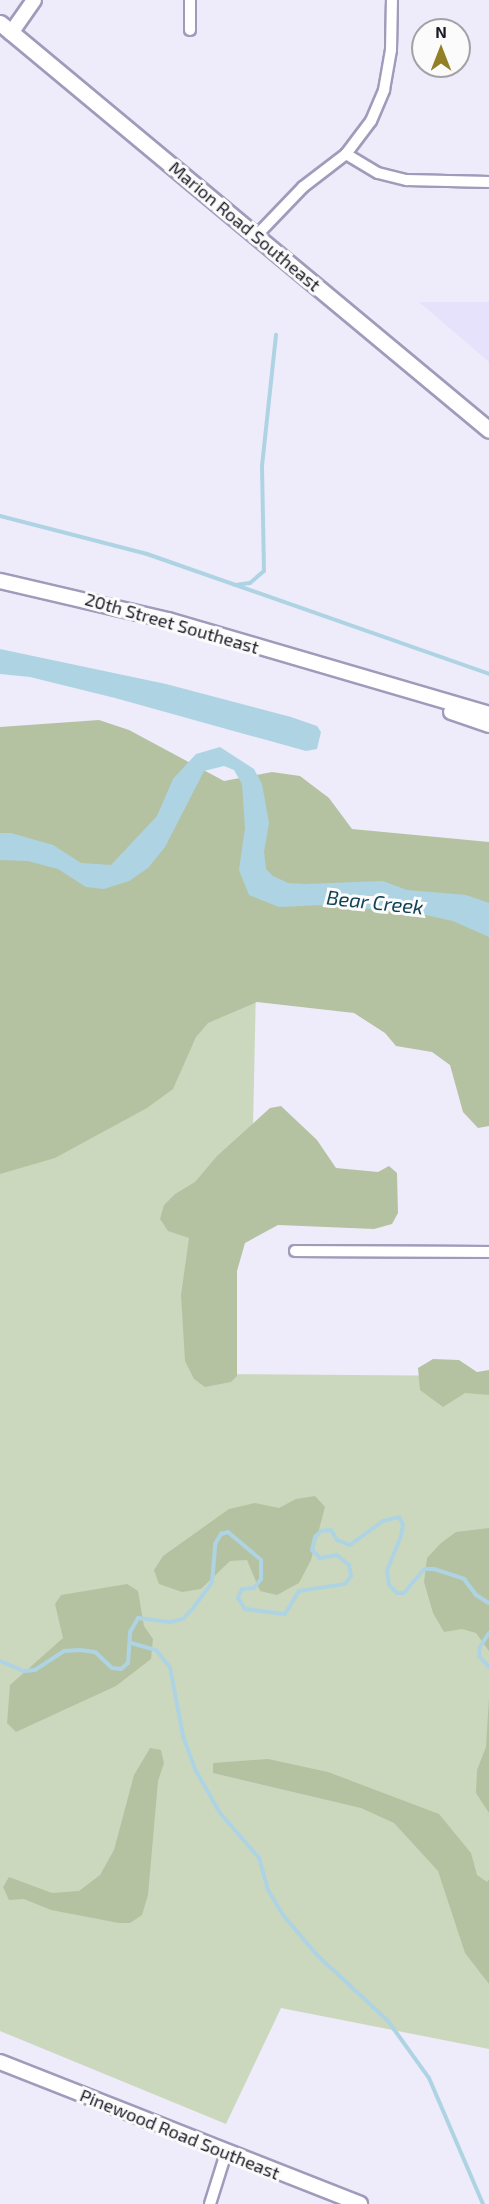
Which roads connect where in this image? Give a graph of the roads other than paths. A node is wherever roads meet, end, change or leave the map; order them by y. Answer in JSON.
{"nodes":[{"id":1,"x":34,"y":0,"type":"edge"},
{"id":2,"x":190,"y":0,"type":"edge"},
{"id":3,"x":392,"y":0,"type":"edge"},
{"id":4,"x":5,"y":28,"type":"edge"},
{"id":5,"x":190,"y":30,"type":"dead end"},
{"id":6,"x":346,"y":154,"type":"junction"},
{"id":7,"x":489,"y":182,"type":"edge"},
{"id":8,"x":256,"y":236,"type":"junction"},
{"id":9,"x":489,"y":430,"type":"edge"},
{"id":10,"x":0,"y":580,"type":"edge"},
{"id":11,"x":342,"y":673,"type":"junction"},
{"id":12,"x":489,"y":714,"type":"edge"},
{"id":13,"x":489,"y":725,"type":"edge"},
{"id":14,"x":295,"y":1251,"type":"dead end"},
{"id":15,"x":489,"y":1252,"type":"edge"},
{"id":16,"x":0,"y":2062,"type":"edge"},
{"id":17,"x":226,"y":2153,"type":"junction"},
{"id":18,"x":210,"y":2204,"type":"edge"},
{"id":19,"x":360,"y":2204,"type":"edge"}],
"edges":[{"from":1,"to":4,"type":"street"},
{"from":2,"to":5,"type":"street"},
{"from":3,"to":6,"type":"street"},
{"from":4,"to":8,"type":"main road","name":"Marion Road Southeast"},
{"from":6,"to":7,"type":"street"},
{"from":6,"to":8,"type":"street"},
{"from":8,"to":9,"type":"main road","name":"Marion Road Southeast"},
{"from":10,"to":11,"type":"street","name":"20th Street Southeast"},
{"from":11,"to":12,"type":"street","name":"20th Street Southeast"},
{"from":11,"to":13,"type":"street","name":"20th Street Southeast"},
{"from":14,"to":15,"type":"street"},
{"from":16,"to":17,"type":"street","name":"Pinewood Road Southeast"},
{"from":17,"to":18,"type":"street"},
{"from":17,"to":19,"type":"street","name":"Pinewood Road Southeast"}]}
